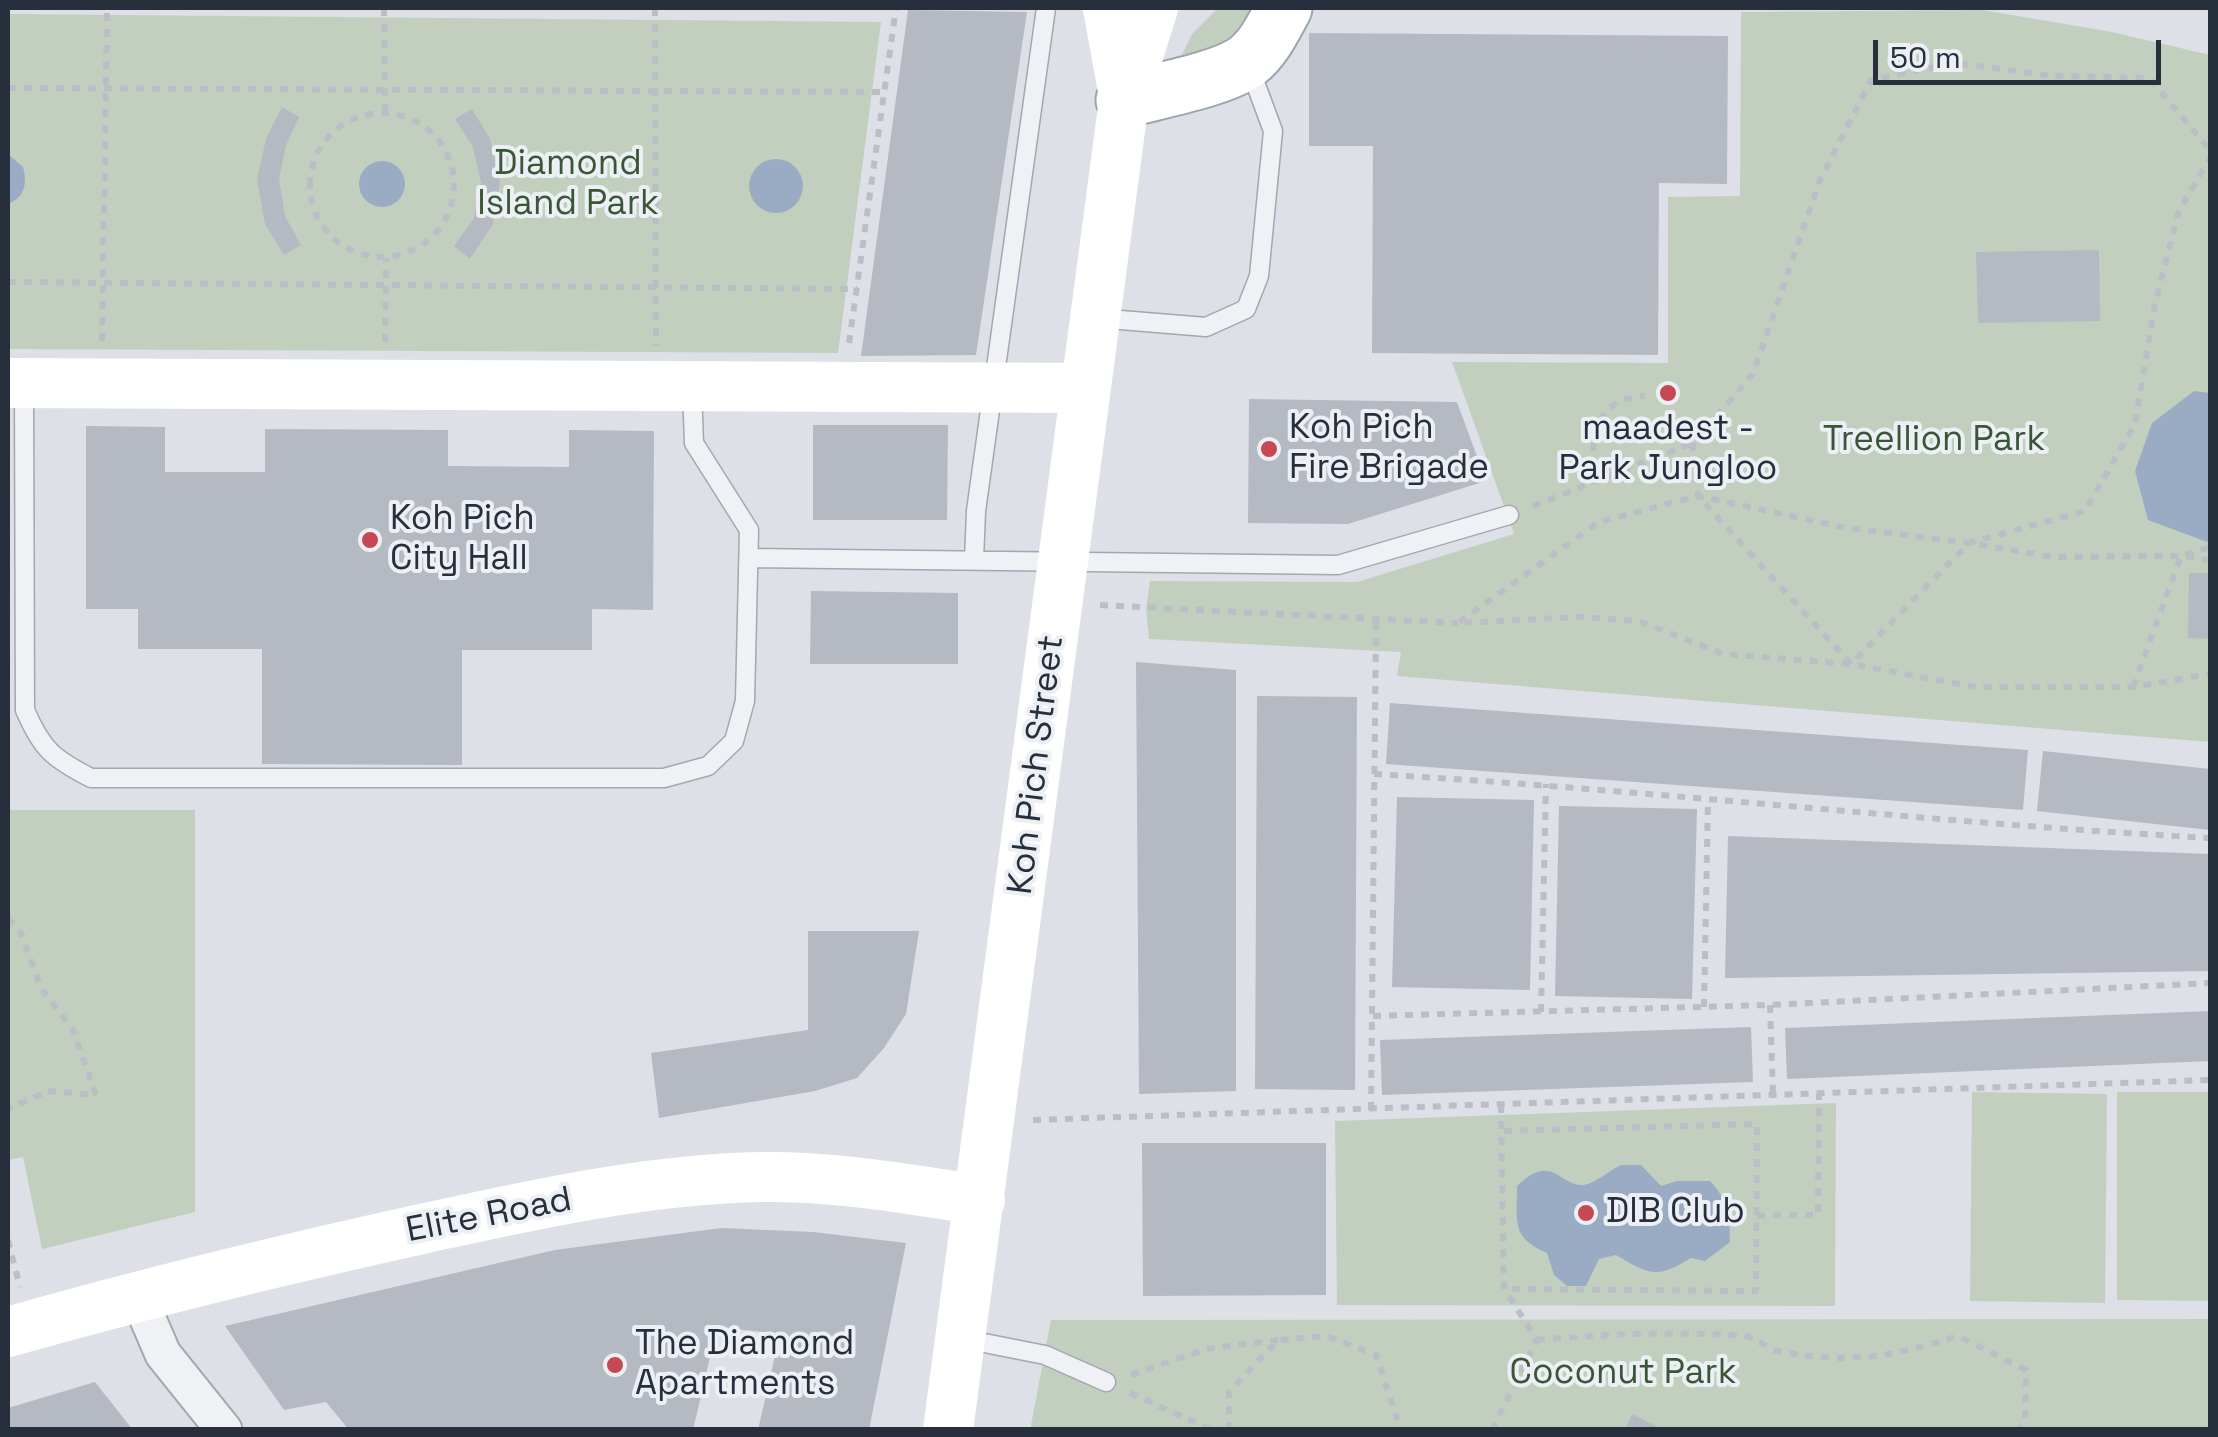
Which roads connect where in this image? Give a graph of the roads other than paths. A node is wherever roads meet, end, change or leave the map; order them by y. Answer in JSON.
{"nodes":[{"id":1,"x":1046,"y":8,"type":"edge"},
{"id":2,"x":1108,"y":8,"type":"edge"},
{"id":3,"x":1153,"y":8,"type":"edge"},
{"id":4,"x":1284,"y":8,"type":"edge"},
{"id":5,"x":1247,"y":61,"type":"junction"},
{"id":6,"x":1124,"y":100,"type":"junction"},
{"id":7,"x":1096,"y":318,"type":"junction"},
{"id":8,"x":16,"y":383,"type":"edge"},
{"id":9,"x":673,"y":387,"type":"junction"},
{"id":10,"x":992,"y":387,"type":"junction"},
{"id":11,"x":1086,"y":388,"type":"junction"},
{"id":12,"x":1509,"y":515,"type":"road end"},
{"id":13,"x":750,"y":558,"type":"junction"},
{"id":14,"x":974,"y":560,"type":"junction"},
{"id":15,"x":1062,"y":581,"type":"junction"},
{"id":16,"x":980,"y":1200,"type":"junction"},
{"id":17,"x":138,"y":1296,"type":"junction"},
{"id":18,"x":8,"y":1332,"type":"edge"},
{"id":19,"x":962,"y":1339,"type":"junction"},
{"id":20,"x":1106,"y":1382,"type":"road end"},
{"id":21,"x":224,"y":1430,"type":"edge"},
{"id":22,"x":948,"y":1430,"type":"edge"}],
"edges":[{"from":1,"to":10,"type":"lane"},
{"from":2,"to":6,"type":"street","name":"Koh Pich Street"},
{"from":3,"to":6,"type":"street","name":"Koh Pich Street"},
{"from":4,"to":5,"type":"main road"},
{"from":5,"to":6,"type":"main road"},
{"from":5,"to":7,"type":"lane"},
{"from":6,"to":7,"type":"street","name":"Koh Pich Street"},
{"from":7,"to":11,"type":"street","name":"Koh Pich Street"},
{"from":8,"to":9,"type":"street"},
{"from":8,"to":13,"type":"lane"},
{"from":9,"to":10,"type":"street"},
{"from":9,"to":13,"type":"lane"},
{"from":10,"to":11,"type":"street"},
{"from":10,"to":14,"type":"lane"},
{"from":11,"to":15,"type":"street","name":"Koh Pich Street"},
{"from":12,"to":15,"type":"lane"},
{"from":13,"to":14,"type":"lane"},
{"from":14,"to":15,"type":"lane"},
{"from":15,"to":16,"type":"street","name":"Koh Pich Street"},
{"from":16,"to":17,"type":"street","name":"Elite Road"},
{"from":16,"to":19,"type":"street","name":"Koh Pich Street"},
{"from":17,"to":18,"type":"street","name":"Elite Road"},
{"from":17,"to":21,"type":"street"},
{"from":19,"to":20,"type":"lane"},
{"from":19,"to":22,"type":"street","name":"Koh Pich Street"}]}
